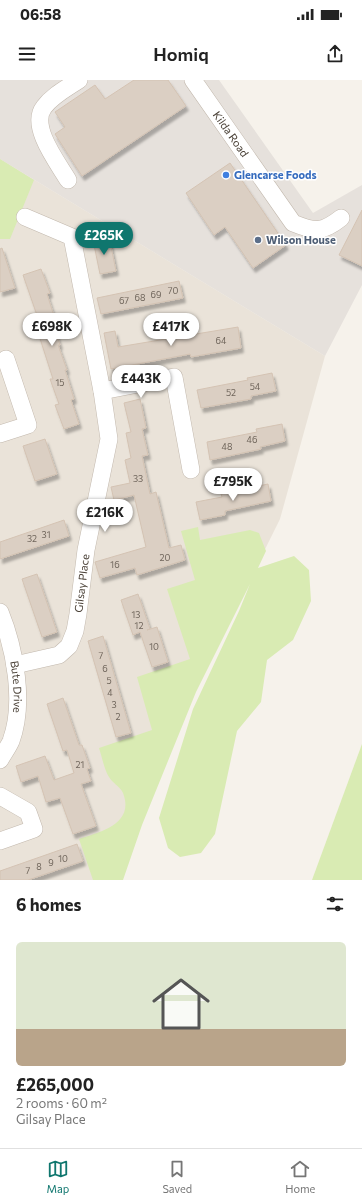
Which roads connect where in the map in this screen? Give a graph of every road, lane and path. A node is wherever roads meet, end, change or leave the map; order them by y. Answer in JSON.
{"nodes":[{"id":1,"x":79,"y":80,"type":"edge"},
{"id":2,"x":193,"y":80,"type":"edge"},
{"id":3,"x":68,"y":180,"type":"dead end"},
{"id":4,"x":25,"y":216,"type":"dead end"},
{"id":5,"x":341,"y":218,"type":"dead end"},
{"id":6,"x":6,"y":359,"type":"dead end"},
{"id":7,"x":102,"y":391,"type":"junction"},
{"id":8,"x":0,"y":434,"type":"edge"},
{"id":9,"x":192,"y":470,"type":"dead end"},
{"id":10,"x":0,"y":612,"type":"edge"},
{"id":11,"x":15,"y":665,"type":"junction"},
{"id":12,"x":0,"y":760,"type":"edge"},
{"id":13,"x":0,"y":796,"type":"edge"},
{"id":14,"x":0,"y":841,"type":"edge"}],
"edges":[{"from":1,"to":3,"type":"street"},
{"from":2,"to":5,"type":"street","name":"Kilda Road"},
{"from":4,"to":7,"type":"street","name":"Gilsay Place"},
{"from":6,"to":8,"type":"street"},
{"from":7,"to":9,"type":"street"},
{"from":7,"to":11,"type":"street","name":"Gilsay Place"},
{"from":10,"to":11,"type":"street","name":"Bute Drive"},
{"from":11,"to":12,"type":"street","name":"Bute Drive"},
{"from":13,"to":14,"type":"street"}]}
